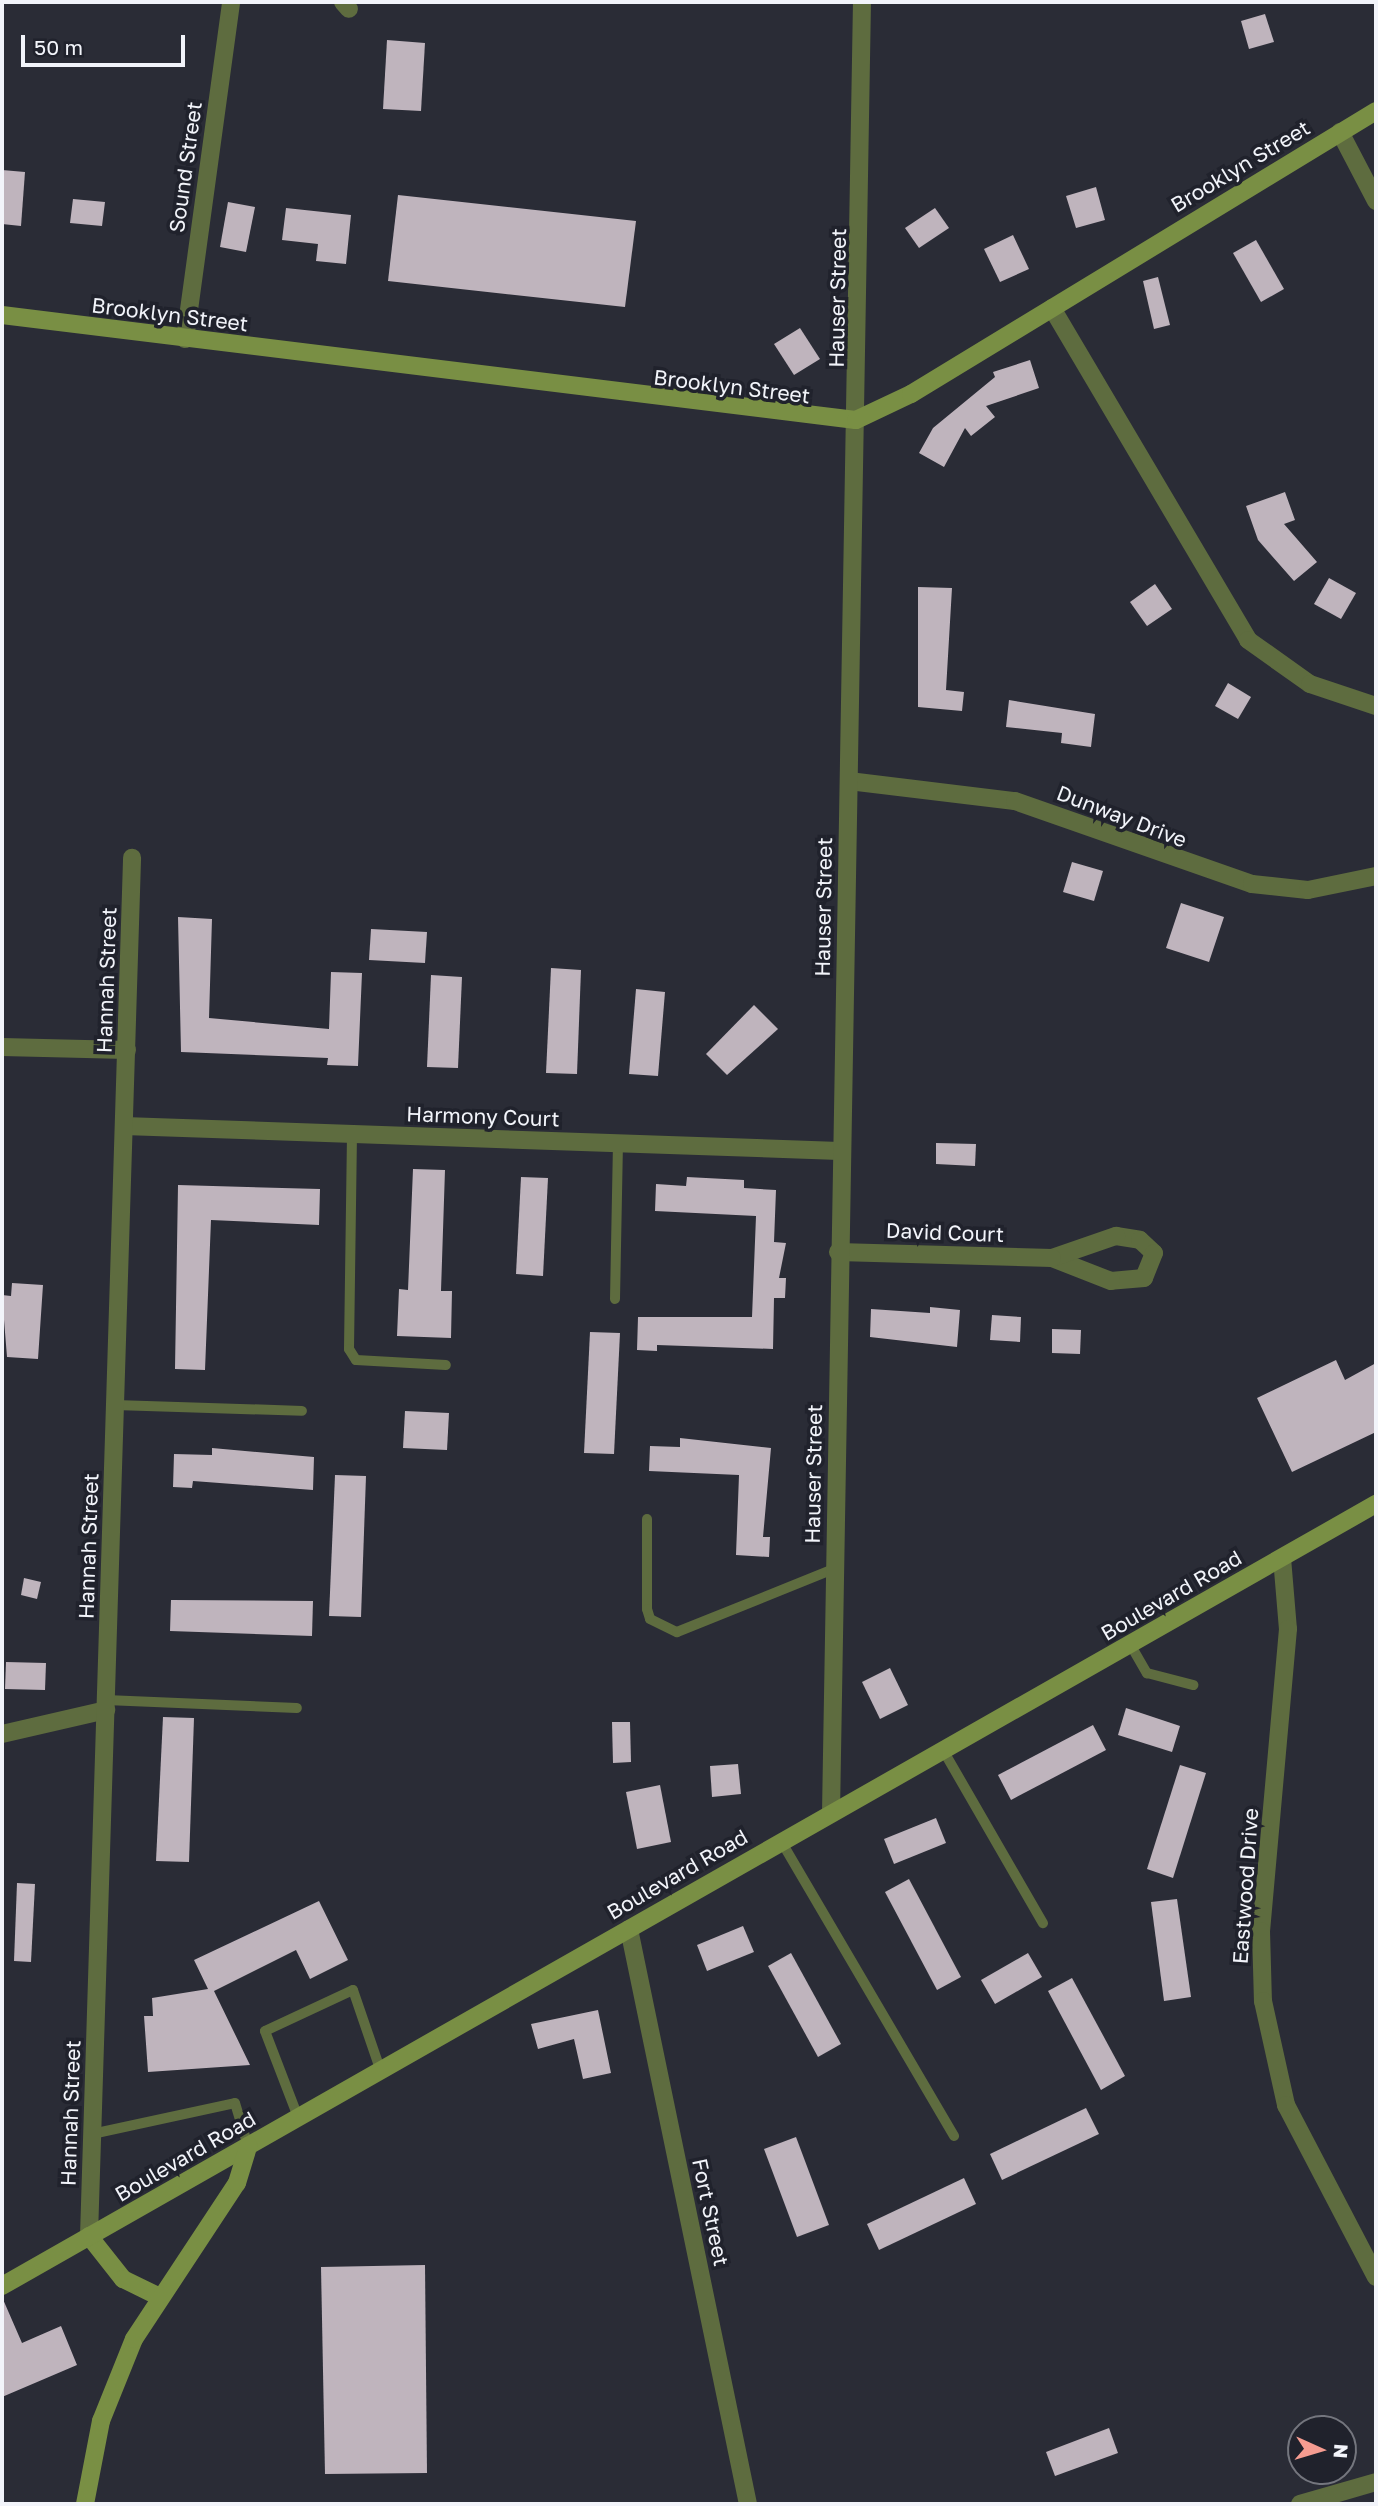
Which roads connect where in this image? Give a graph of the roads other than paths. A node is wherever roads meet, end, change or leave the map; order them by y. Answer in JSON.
{"nodes":[{"id":1,"x":231,"y":2,"type":"edge"},
{"id":2,"x":862,"y":2,"type":"edge"},
{"id":3,"x":1376,"y":111,"type":"edge"},
{"id":4,"x":1340,"y":132,"type":"junction"},
{"id":5,"x":1376,"y":201,"type":"edge"},
{"id":6,"x":1052,"y":308,"type":"junction"},
{"id":7,"x":2,"y":315,"type":"edge"},
{"id":8,"x":185,"y":339,"type":"junction"},
{"id":9,"x":856,"y":420,"type":"junction"},
{"id":10,"x":1376,"y":706,"type":"edge"},
{"id":11,"x":849,"y":781,"type":"junction"},
{"id":12,"x":132,"y":858,"type":"dead end"},
{"id":13,"x":1376,"y":876,"type":"edge"},
{"id":14,"x":2,"y":1046,"type":"edge"},
{"id":15,"x":127,"y":1050,"type":"junction"},
{"id":16,"x":124,"y":1126,"type":"junction"},
{"id":17,"x":352,"y":1134,"type":"junction"},
{"id":18,"x":618,"y":1143,"type":"junction"},
{"id":19,"x":840,"y":1151,"type":"junction"},
{"id":20,"x":838,"y":1252,"type":"junction"},
{"id":21,"x":1052,"y":1258,"type":"junction"},
{"id":22,"x":615,"y":1299,"type":"dead end"},
{"id":23,"x":446,"y":1365,"type":"dead end"},
{"id":24,"x":115,"y":1405,"type":"junction"},
{"id":25,"x":302,"y":1410,"type":"dead end"},
{"id":26,"x":1376,"y":1504,"type":"edge"},
{"id":27,"x":647,"y":1519,"type":"dead end"},
{"id":28,"x":1282,"y":1558,"type":"junction"},
{"id":29,"x":834,"y":1569,"type":"junction"},
{"id":30,"x":1130,"y":1644,"type":"junction"},
{"id":31,"x":1193,"y":1685,"type":"dead end"},
{"id":32,"x":106,"y":1705,"type":"junction"},
{"id":33,"x":297,"y":1708,"type":"dead end"},
{"id":34,"x":2,"y":1734,"type":"edge"},
{"id":35,"x":943,"y":1750,"type":"junction"},
{"id":36,"x":831,"y":1813,"type":"junction"},
{"id":37,"x":781,"y":1841,"type":"junction"},
{"id":38,"x":1042,"y":1923,"type":"dead end"},
{"id":39,"x":629,"y":1929,"type":"junction"},
{"id":40,"x":380,"y":2066,"type":"junction"},
{"id":41,"x":298,"y":2117,"type":"junction"},
{"id":42,"x":92,"y":2134,"type":"junction"},
{"id":43,"x":954,"y":2136,"type":"dead end"},
{"id":44,"x":248,"y":2146,"type":"junction"},
{"id":45,"x":89,"y":2236,"type":"junction"},
{"id":46,"x":1376,"y":2277,"type":"edge"},
{"id":47,"x":2,"y":2286,"type":"edge"},
{"id":48,"x":158,"y":2296,"type":"junction"},
{"id":49,"x":1376,"y":2482,"type":"edge"},
{"id":50,"x":85,"y":2504,"type":"edge"},
{"id":51,"x":748,"y":2504,"type":"edge"},
{"id":52,"x":1300,"y":2504,"type":"edge"}],
"edges":[{"from":1,"to":8,"type":"street","name":"Sound Street"},
{"from":2,"to":9,"type":"street","name":"Hauser Street"},
{"from":3,"to":4,"type":"street","name":"Brooklyn Street"},
{"from":4,"to":5,"type":"street"},
{"from":4,"to":6,"type":"street","name":"Brooklyn Street"},
{"from":6,"to":9,"type":"street","name":"Brooklyn Street"},
{"from":6,"to":10,"type":"street"},
{"from":7,"to":8,"type":"street","name":"Brooklyn Street"},
{"from":8,"to":9,"type":"street","name":"Brooklyn Street"},
{"from":9,"to":11,"type":"street","name":"Hauser Street"},
{"from":11,"to":13,"type":"street","name":"Dunway Drive"},
{"from":11,"to":19,"type":"street","name":"Hauser Street"},
{"from":12,"to":15,"type":"street","name":"Hannah Street"},
{"from":14,"to":15,"type":"street"},
{"from":15,"to":16,"type":"street","name":"Hannah Street"},
{"from":16,"to":17,"type":"street","name":"Harmony Court"},
{"from":16,"to":24,"type":"street","name":"Hannah Street"},
{"from":17,"to":18,"type":"street","name":"Harmony Court"},
{"from":17,"to":23,"type":"lane"},
{"from":18,"to":19,"type":"street","name":"Harmony Court"},
{"from":18,"to":22,"type":"lane"},
{"from":19,"to":20,"type":"street","name":"Hauser Street"},
{"from":20,"to":21,"type":"street","name":"David Court"},
{"from":20,"to":29,"type":"street","name":"Hauser Street"},
{"from":21,"to":21,"type":"street","name":"David Court"},
{"from":24,"to":25,"type":"lane"},
{"from":24,"to":32,"type":"street","name":"Hannah Street"},
{"from":26,"to":28,"type":"street","name":"Boulevard Road"},
{"from":27,"to":29,"type":"lane"},
{"from":28,"to":30,"type":"street","name":"Boulevard Road"},
{"from":28,"to":46,"type":"street","name":"Eastwood Drive"},
{"from":29,"to":36,"type":"street","name":"Hauser Street"},
{"from":30,"to":31,"type":"lane"},
{"from":30,"to":35,"type":"street","name":"Boulevard Road"},
{"from":32,"to":33,"type":"lane"},
{"from":32,"to":34,"type":"street"},
{"from":32,"to":42,"type":"street","name":"Hannah Street"},
{"from":35,"to":36,"type":"street","name":"Boulevard Road"},
{"from":35,"to":38,"type":"lane"},
{"from":36,"to":37,"type":"street","name":"Boulevard Road"},
{"from":37,"to":39,"type":"street","name":"Boulevard Road"},
{"from":37,"to":43,"type":"lane"},
{"from":39,"to":40,"type":"street","name":"Boulevard Road"},
{"from":39,"to":51,"type":"street","name":"Fort Street"},
{"from":40,"to":41,"type":"street","name":"Boulevard Road"},
{"from":40,"to":41,"type":"lane"},
{"from":41,"to":44,"type":"street","name":"Boulevard Road"},
{"from":42,"to":44,"type":"lane"},
{"from":42,"to":45,"type":"street","name":"Hannah Street"},
{"from":44,"to":45,"type":"street","name":"Boulevard Road"},
{"from":44,"to":48,"type":"street"},
{"from":45,"to":47,"type":"street","name":"Boulevard Road"},
{"from":45,"to":48,"type":"street"},
{"from":48,"to":50,"type":"street"},
{"from":49,"to":52,"type":"street"}]}
